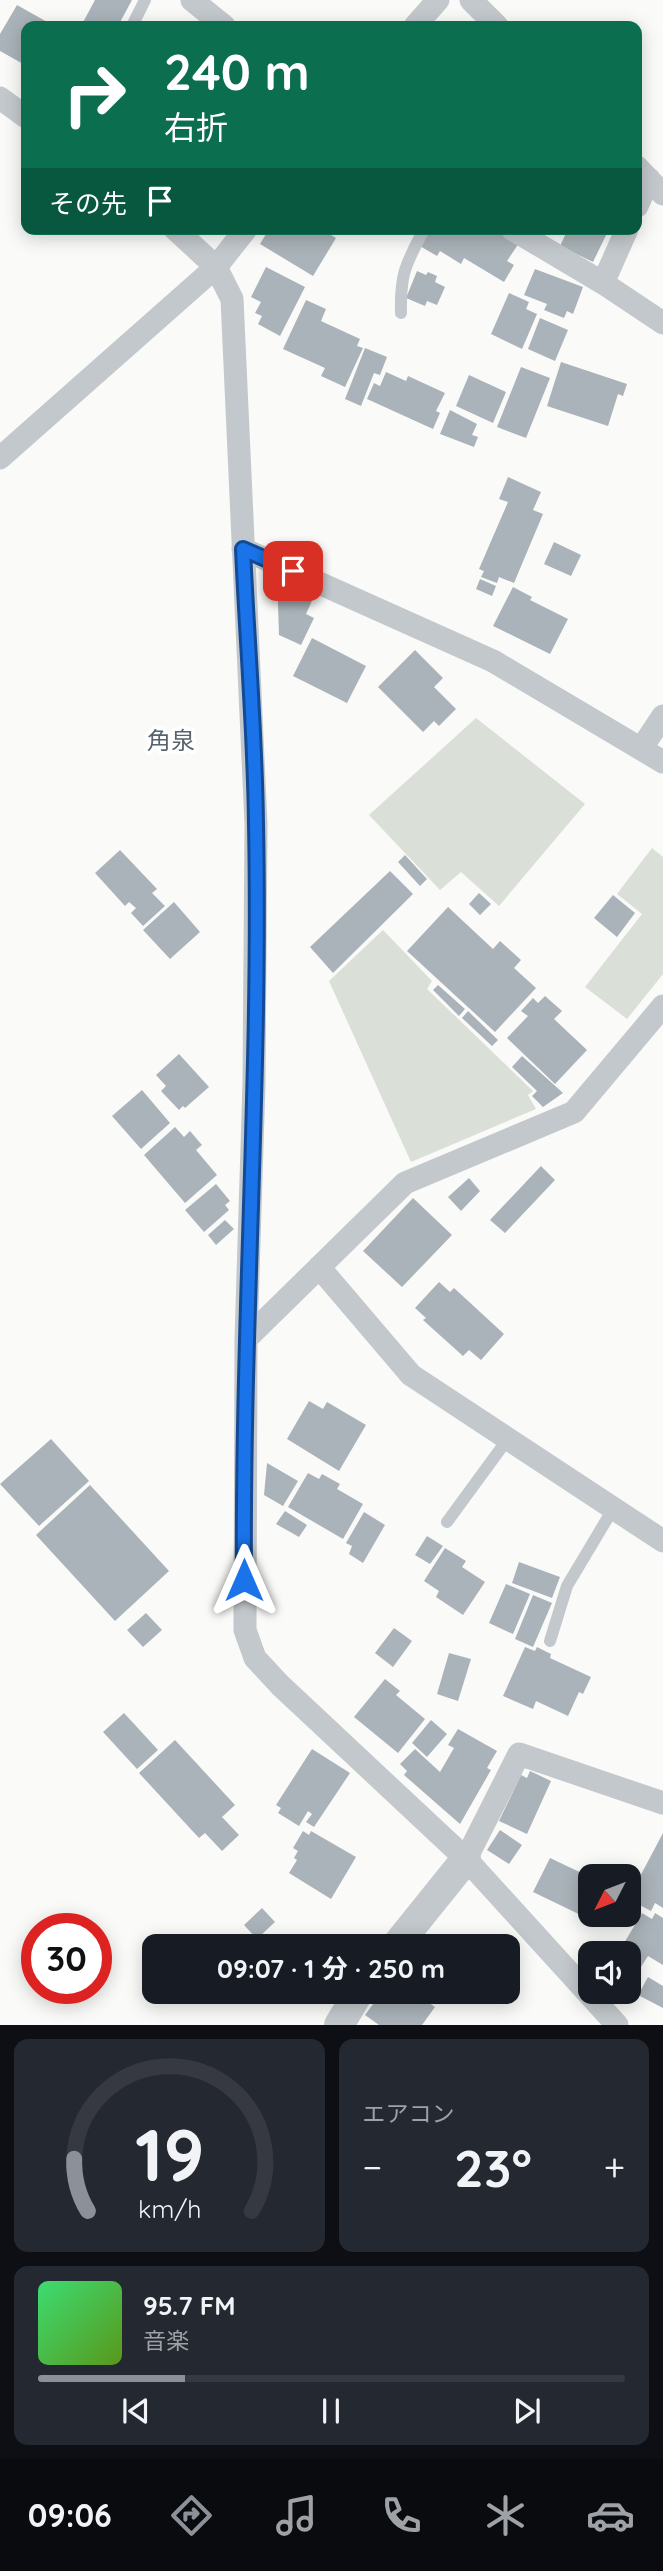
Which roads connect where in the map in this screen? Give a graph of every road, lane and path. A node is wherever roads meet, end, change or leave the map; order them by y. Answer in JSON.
{"nodes":[{"id":1,"x":145,"y":0,"type":"edge"},
{"id":2,"x":192,"y":0,"type":"edge"},
{"id":3,"x":438,"y":0,"type":"edge"},
{"id":4,"x":471,"y":0,"type":"edge"},
{"id":5,"x":134,"y":21,"type":"edge"},
{"id":6,"x":217,"y":21,"type":"edge"},
{"id":7,"x":419,"y":21,"type":"edge"},
{"id":8,"x":492,"y":21,"type":"edge"},
{"id":9,"x":0,"y":98,"type":"edge"},
{"id":10,"x":21,"y":113,"type":"edge"},
{"id":11,"x":650,"y":180,"type":"edge"},
{"id":12,"x":642,"y":196,"type":"edge"},
{"id":13,"x":181,"y":235,"type":"edge"},
{"id":14,"x":241,"y":235,"type":"edge"},
{"id":15,"x":421,"y":235,"type":"edge"},
{"id":16,"x":522,"y":235,"type":"edge"},
{"id":17,"x":624,"y":235,"type":"edge"},
{"id":18,"x":216,"y":267,"type":"junction"},
{"id":19,"x":603,"y":283,"type":"junction"},
{"id":20,"x":401,"y":313,"type":"dead end"},
{"id":21,"x":663,"y":323,"type":"edge"},
{"id":22,"x":0,"y":458,"type":"edge"},
{"id":23,"x":243,"y":549,"type":"junction"},
{"id":24,"x":663,"y":716,"type":"edge"},
{"id":25,"x":641,"y":749,"type":"junction"},
{"id":26,"x":663,"y":762,"type":"edge"},
{"id":27,"x":663,"y":1006,"type":"edge"},
{"id":28,"x":319,"y":1266,"type":"junction"},
{"id":29,"x":246,"y":1339,"type":"junction"},
{"id":30,"x":507,"y":1440,"type":"junction"},
{"id":31,"x":613,"y":1509,"type":"junction"},
{"id":32,"x":447,"y":1522,"type":"dead end"},
{"id":33,"x":663,"y":1541,"type":"edge"},
{"id":34,"x":550,"y":1641,"type":"dead end"},
{"id":35,"x":663,"y":1803,"type":"edge"},
{"id":36,"x":466,"y":1859,"type":"junction"},
{"id":37,"x":406,"y":1934,"type":"edge"},
{"id":38,"x":352,"y":2004,"type":"edge"},
{"id":39,"x":610,"y":2022,"type":"edge"},
{"id":40,"x":339,"y":2025,"type":"edge"}],
"edges":[{"from":1,"to":5,"type":"lane"},
{"from":2,"to":6,"type":"street"},
{"from":3,"to":7,"type":"street"},
{"from":4,"to":8,"type":"street"},
{"from":9,"to":10,"type":"street"},
{"from":11,"to":12,"type":"street"},
{"from":13,"to":18,"type":"street"},
{"from":14,"to":18,"type":"street"},
{"from":15,"to":20,"type":"lane"},
{"from":16,"to":19,"type":"street"},
{"from":17,"to":19,"type":"street"},
{"from":18,"to":22,"type":"street"},
{"from":18,"to":23,"type":"street"},
{"from":19,"to":21,"type":"street"},
{"from":23,"to":25,"type":"street"},
{"from":23,"to":29,"type":"street"},
{"from":24,"to":25,"type":"street"},
{"from":25,"to":26,"type":"street"},
{"from":27,"to":28,"type":"street"},
{"from":28,"to":29,"type":"street"},
{"from":28,"to":30,"type":"street"},
{"from":29,"to":36,"type":"street"},
{"from":30,"to":31,"type":"street"},
{"from":30,"to":32,"type":"lane"},
{"from":31,"to":33,"type":"street"},
{"from":31,"to":34,"type":"lane"},
{"from":35,"to":36,"type":"street"},
{"from":36,"to":37,"type":"street"},
{"from":36,"to":39,"type":"street"},
{"from":38,"to":40,"type":"street"}]}
